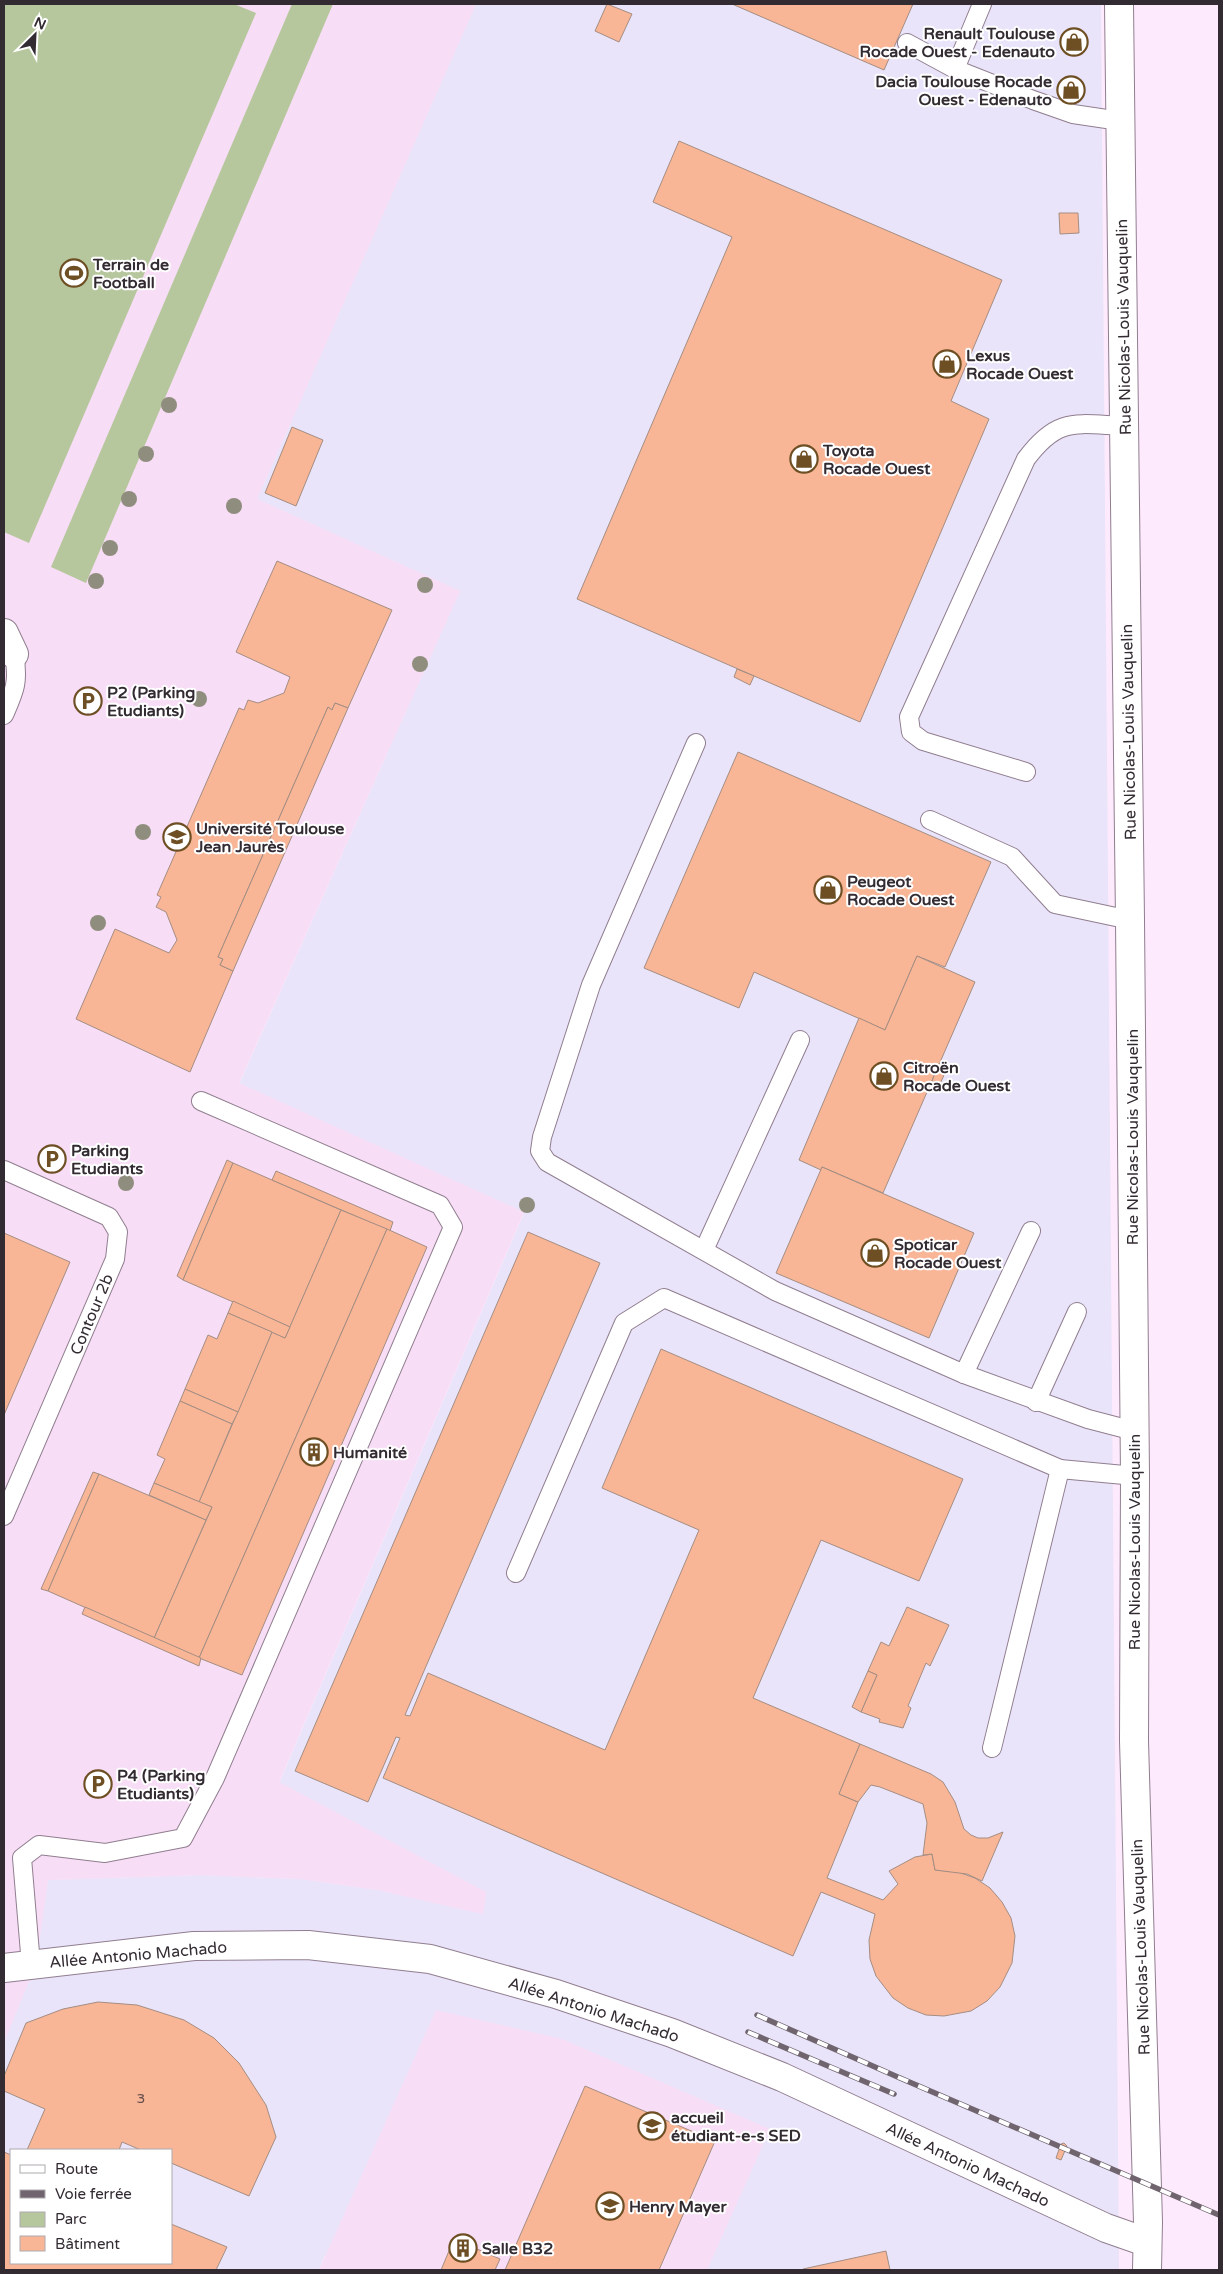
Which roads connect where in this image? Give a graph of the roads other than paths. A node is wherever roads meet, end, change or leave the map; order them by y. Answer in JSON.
{"nodes":[{"id":1,"x":982,"y":4,"type":"edge"},
{"id":2,"x":1119,"y":4,"type":"edge"},
{"id":3,"x":907,"y":43,"type":"dead end"},
{"id":4,"x":955,"y":69,"type":"junction"},
{"id":5,"x":1120,"y":121,"type":"junction"},
{"id":6,"x":1124,"y":426,"type":"junction"},
{"id":7,"x":9,"y":644,"type":"edge"},
{"id":8,"x":4,"y":715,"type":"edge"},
{"id":9,"x":696,"y":743,"type":"dead end"},
{"id":10,"x":1026,"y":772,"type":"dead end"},
{"id":11,"x":930,"y":820,"type":"dead end"},
{"id":12,"x":1130,"y":920,"type":"junction"},
{"id":13,"x":800,"y":1040,"type":"dead end"},
{"id":14,"x":201,"y":1101,"type":"dead end"},
{"id":15,"x":4,"y":1170,"type":"edge"},
{"id":16,"x":1031,"y":1231,"type":"dead end"},
{"id":17,"x":704,"y":1250,"type":"junction"},
{"id":18,"x":1077,"y":1312,"type":"dead end"},
{"id":19,"x":964,"y":1374,"type":"junction"},
{"id":20,"x":1036,"y":1402,"type":"junction"},
{"id":21,"x":1134,"y":1431,"type":"junction"},
{"id":22,"x":1060,"y":1469,"type":"junction"},
{"id":23,"x":1135,"y":1476,"type":"junction"},
{"id":24,"x":4,"y":1516,"type":"edge"},
{"id":25,"x":516,"y":1573,"type":"dead end"},
{"id":26,"x":992,"y":1748,"type":"dead end"},
{"id":27,"x":31,"y":1965,"type":"junction"},
{"id":28,"x":4,"y":1968,"type":"edge"},
{"id":29,"x":1146,"y":2242,"type":"junction"},
{"id":30,"x":1147,"y":2270,"type":"edge"}],
"edges":[{"from":1,"to":4,"type":"lane"},
{"from":2,"to":5,"type":"street","name":"Rue Nicolas-Louis Vauquelin"},
{"from":3,"to":4,"type":"lane"},
{"from":4,"to":5,"type":"lane"},
{"from":5,"to":6,"type":"street","name":"Rue Nicolas-Louis Vauquelin"},
{"from":6,"to":10,"type":"lane"},
{"from":6,"to":12,"type":"street","name":"Rue Nicolas-Louis Vauquelin"},
{"from":7,"to":8,"type":"lane"},
{"from":9,"to":17,"type":"lane"},
{"from":11,"to":12,"type":"lane"},
{"from":12,"to":21,"type":"street","name":"Rue Nicolas-Louis Vauquelin"},
{"from":13,"to":17,"type":"lane"},
{"from":14,"to":27,"type":"lane"},
{"from":15,"to":24,"type":"lane","name":"Contour 2b"},
{"from":16,"to":19,"type":"lane"},
{"from":17,"to":19,"type":"lane"},
{"from":18,"to":20,"type":"lane"},
{"from":19,"to":20,"type":"lane"},
{"from":20,"to":21,"type":"lane"},
{"from":21,"to":23,"type":"street","name":"Rue Nicolas-Louis Vauquelin"},
{"from":22,"to":23,"type":"lane"},
{"from":22,"to":25,"type":"lane"},
{"from":22,"to":26,"type":"lane"},
{"from":23,"to":29,"type":"street","name":"Rue Nicolas-Louis Vauquelin"},
{"from":27,"to":28,"type":"street","name":"Allée Antonio Machado"},
{"from":27,"to":29,"type":"street","name":"Allée Antonio Machado"},
{"from":29,"to":30,"type":"street","name":"Rue Nicolas-Louis Vauquelin"}]}
